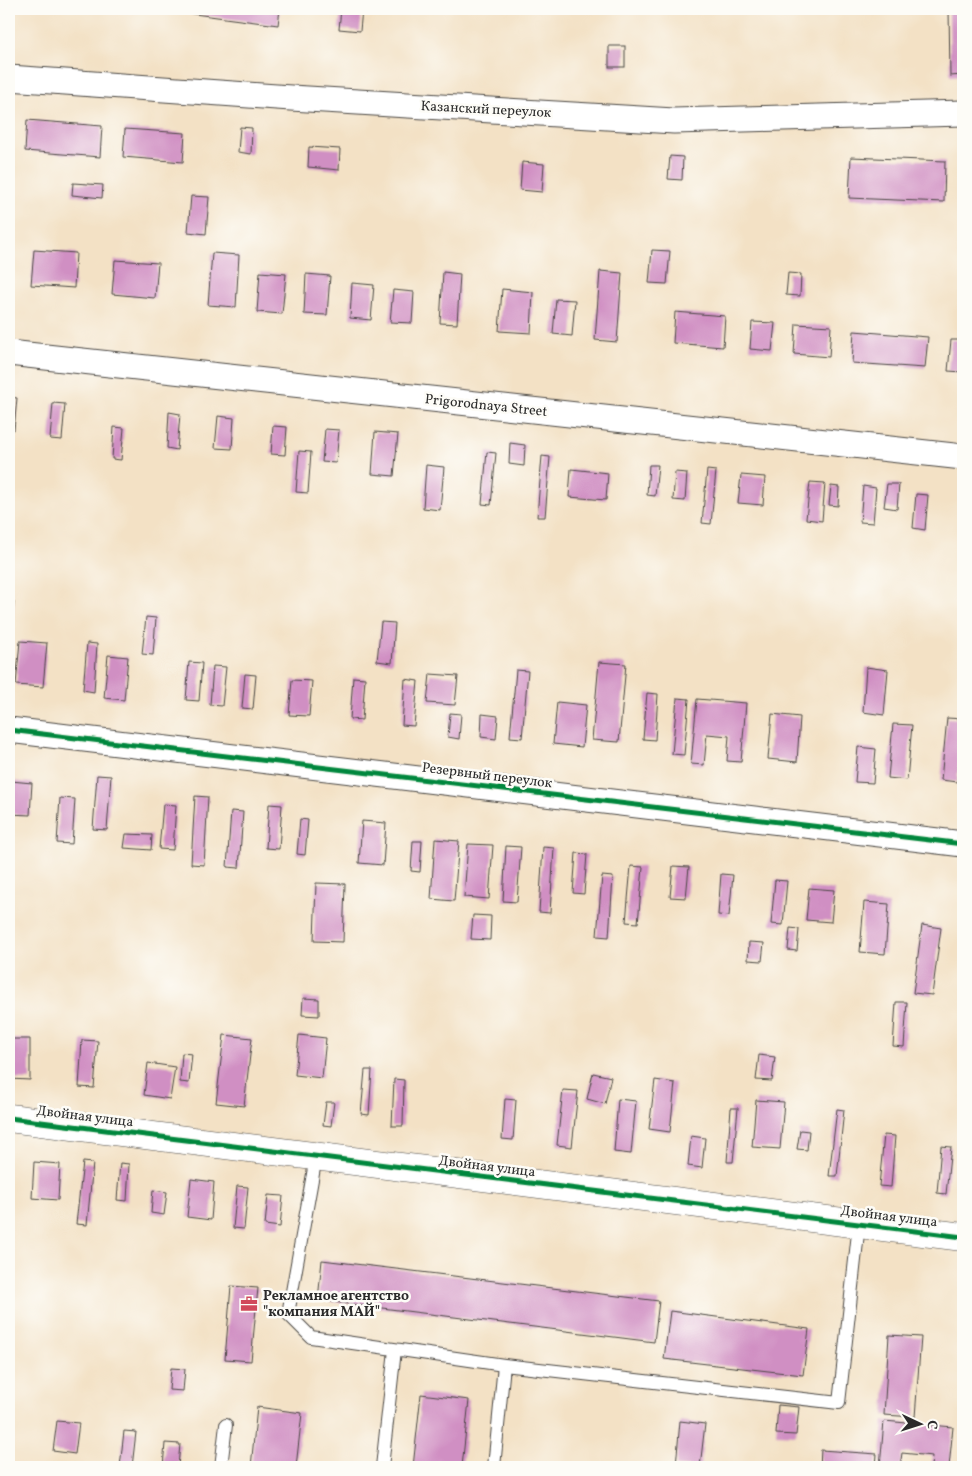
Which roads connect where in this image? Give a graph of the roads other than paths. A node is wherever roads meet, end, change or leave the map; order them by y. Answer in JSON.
{"nodes":[{"id":1,"x":9,"y":78,"type":"edge"},
{"id":2,"x":963,"y":113,"type":"edge"},
{"id":3,"x":9,"y":353,"type":"edge"},
{"id":4,"x":963,"y":457,"type":"edge"},
{"id":5,"x":9,"y":730,"type":"edge"},
{"id":6,"x":963,"y":844,"type":"edge"},
{"id":7,"x":9,"y":1118,"type":"edge"},
{"id":8,"x":316,"y":1157,"type":"junction"},
{"id":9,"x":859,"y":1224,"type":"junction"},
{"id":10,"x":963,"y":1237,"type":"edge"},
{"id":11,"x":395,"y":1350,"type":"junction"},
{"id":12,"x":504,"y":1365,"type":"junction"},
{"id":13,"x":226,"y":1425,"type":"dead end"},
{"id":14,"x":221,"y":1467,"type":"edge"},
{"id":15,"x":382,"y":1467,"type":"edge"},
{"id":16,"x":494,"y":1467,"type":"edge"}],
"edges":[{"from":1,"to":2,"type":"street","name":"Казанский переулок"},
{"from":3,"to":4,"type":"street","name":"Prigorodnaya Street"},
{"from":5,"to":6,"type":"street","name":"Резервный переулок"},
{"from":7,"to":8,"type":"street","name":"Двойная улица"},
{"from":8,"to":9,"type":"street","name":"Двойная улица"},
{"from":8,"to":11,"type":"lane"},
{"from":9,"to":10,"type":"street","name":"Двойная улица"},
{"from":9,"to":12,"type":"lane"},
{"from":11,"to":12,"type":"lane"},
{"from":11,"to":15,"type":"lane"},
{"from":12,"to":16,"type":"lane"},
{"from":13,"to":14,"type":"lane"}]}
